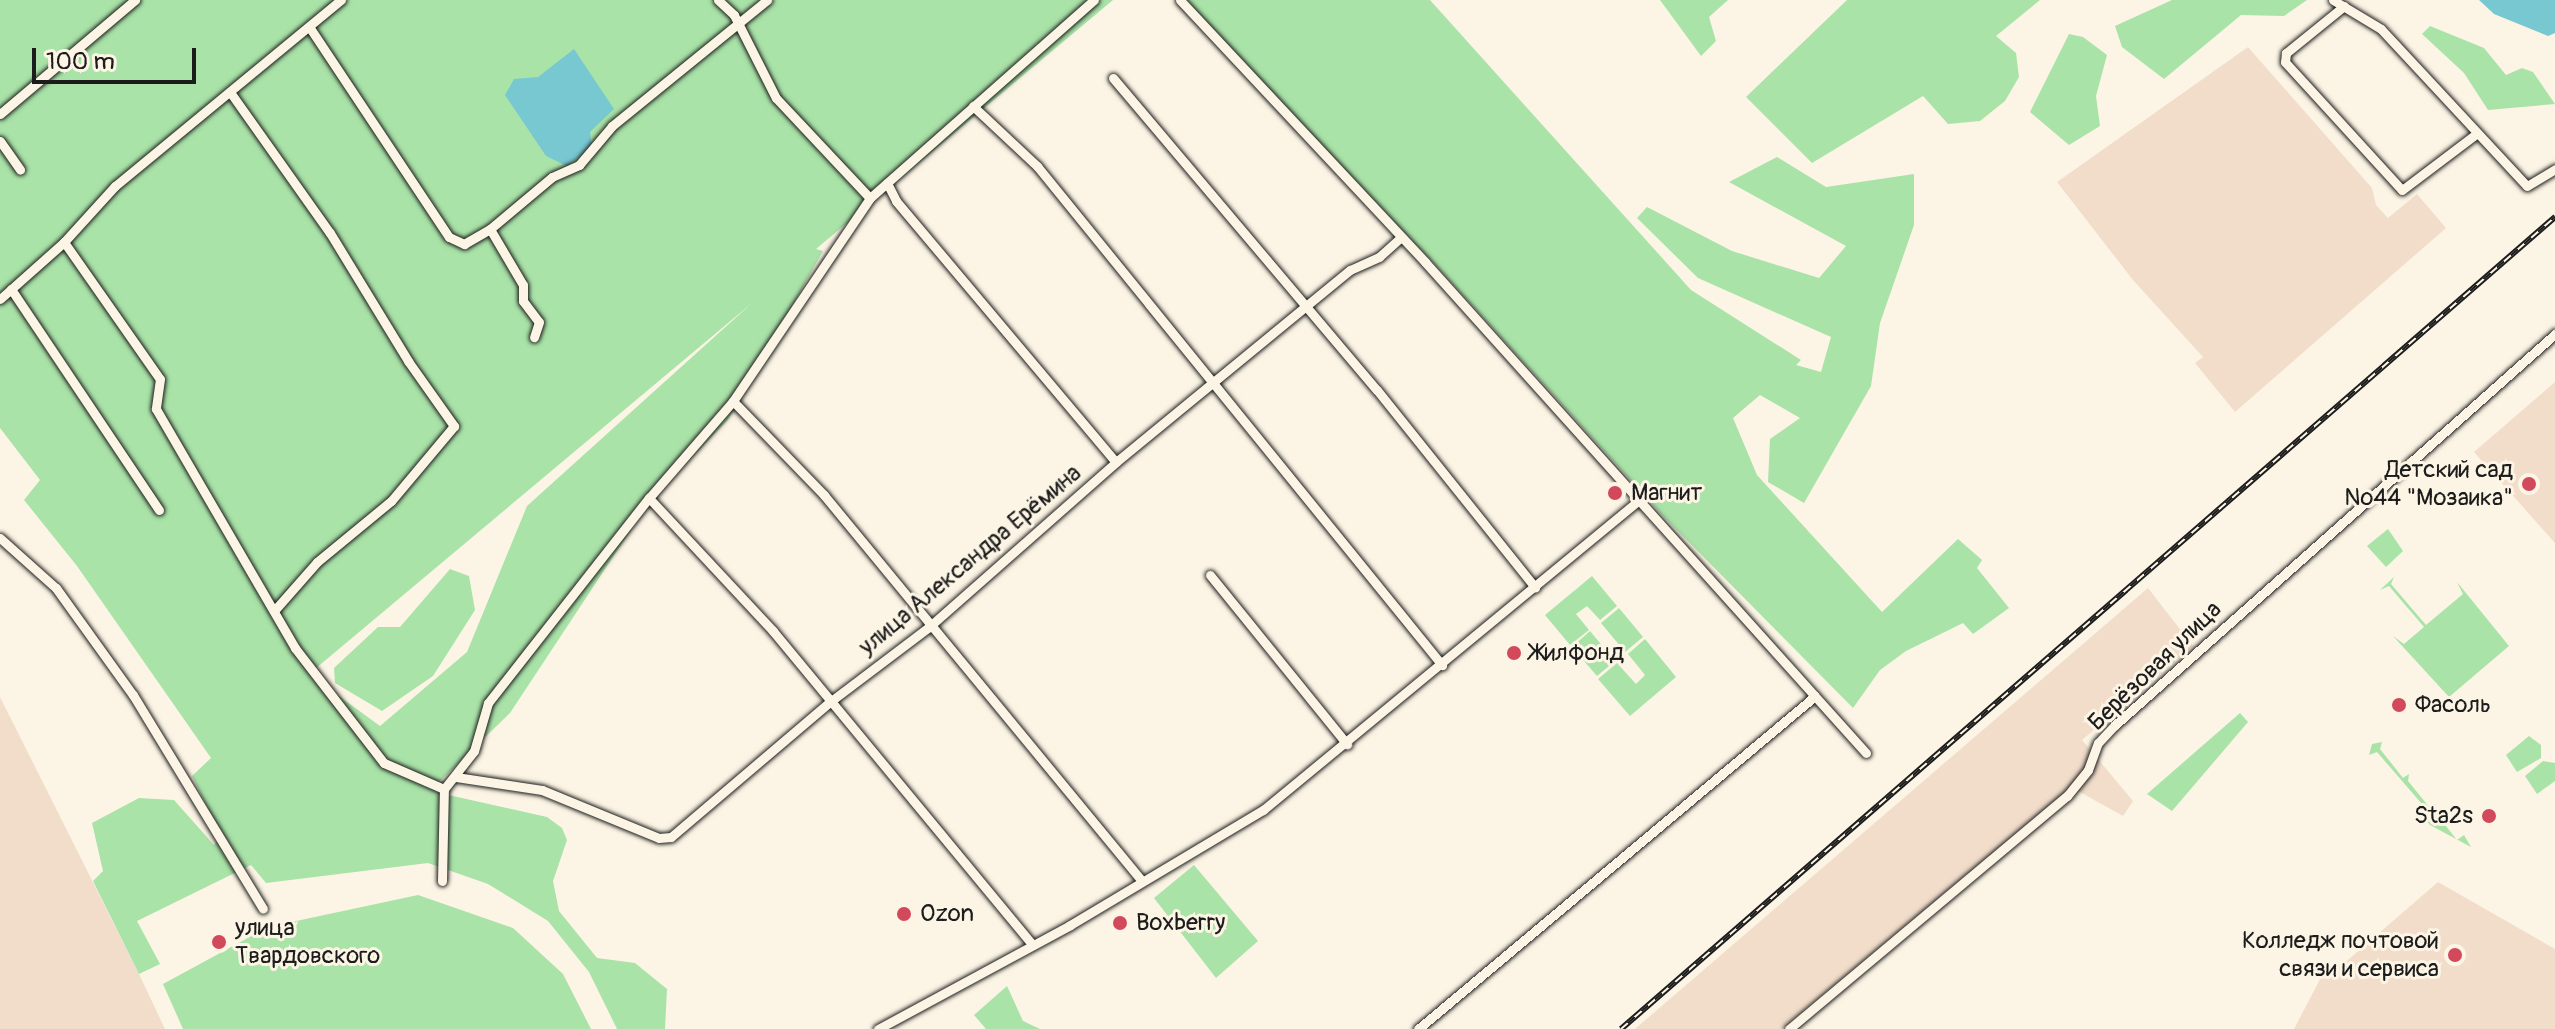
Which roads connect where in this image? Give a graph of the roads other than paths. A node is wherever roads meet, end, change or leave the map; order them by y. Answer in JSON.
{"nodes":[{"id":1,"x":135,"y":0,"type":"edge"},
{"id":2,"x":341,"y":0,"type":"edge"},
{"id":3,"x":718,"y":0,"type":"edge"},
{"id":4,"x":767,"y":0,"type":"edge"},
{"id":5,"x":1094,"y":0,"type":"edge"},
{"id":6,"x":1180,"y":0,"type":"edge"},
{"id":7,"x":2333,"y":0,"type":"edge"},
{"id":8,"x":2344,"y":6,"type":"junction"},
{"id":9,"x":738,"y":25,"type":"junction"},
{"id":10,"x":310,"y":28,"type":"junction"},
{"id":11,"x":1113,"y":78,"type":"dead end"},
{"id":12,"x":230,"y":92,"type":"junction"},
{"id":13,"x":973,"y":106,"type":"junction"},
{"id":14,"x":0,"y":114,"type":"edge"},
{"id":15,"x":2476,"y":134,"type":"junction"},
{"id":16,"x":0,"y":141,"type":"edge"},
{"id":17,"x":2555,"y":169,"type":"edge"},
{"id":18,"x":20,"y":170,"type":"dead end"},
{"id":19,"x":887,"y":183,"type":"junction"},
{"id":20,"x":870,"y":198,"type":"junction"},
{"id":21,"x":490,"y":229,"type":"junction"},
{"id":22,"x":1400,"y":238,"type":"junction"},
{"id":23,"x":64,"y":242,"type":"junction"},
{"id":24,"x":11,"y":289,"type":"junction"},
{"id":25,"x":0,"y":299,"type":"edge"},
{"id":26,"x":1306,"y":308,"type":"junction"},
{"id":27,"x":2555,"y":334,"type":"edge"},
{"id":28,"x":534,"y":337,"type":"dead end"},
{"id":29,"x":1211,"y":385,"type":"junction"},
{"id":30,"x":733,"y":401,"type":"junction"},
{"id":31,"x":1116,"y":462,"type":"junction"},
{"id":32,"x":649,"y":498,"type":"junction"},
{"id":33,"x":1639,"y":500,"type":"junction"},
{"id":34,"x":159,"y":510,"type":"dead end"},
{"id":35,"x":0,"y":538,"type":"edge"},
{"id":36,"x":1210,"y":575,"type":"dead end"},
{"id":37,"x":1535,"y":587,"type":"junction"},
{"id":38,"x":274,"y":611,"type":"junction"},
{"id":39,"x":929,"y":627,"type":"junction"},
{"id":40,"x":1442,"y":665,"type":"junction"},
{"id":41,"x":1815,"y":696,"type":"junction"},
{"id":42,"x":831,"y":701,"type":"junction"},
{"id":43,"x":1347,"y":744,"type":"junction"},
{"id":44,"x":1866,"y":753,"type":"dead end"},
{"id":45,"x":456,"y":777,"type":"junction"},
{"id":46,"x":444,"y":789,"type":"junction"},
{"id":47,"x":442,"y":881,"type":"dead end"},
{"id":48,"x":1142,"y":881,"type":"junction"},
{"id":49,"x":263,"y":909,"type":"dead end"},
{"id":50,"x":1032,"y":944,"type":"junction"},
{"id":51,"x":878,"y":1029,"type":"edge"},
{"id":52,"x":1418,"y":1029,"type":"edge"},
{"id":53,"x":1789,"y":1029,"type":"edge"}],
"edges":[{"from":1,"to":14,"type":"street"},
{"from":2,"to":10,"type":"street"},
{"from":3,"to":9,"type":"street"},
{"from":4,"to":9,"type":"street"},
{"from":5,"to":13,"type":"street"},
{"from":6,"to":22,"type":"street"},
{"from":7,"to":8,"type":"street"},
{"from":8,"to":15,"type":"street"},
{"from":8,"to":15,"type":"street"},
{"from":9,"to":20,"type":"street"},
{"from":9,"to":21,"type":"street"},
{"from":10,"to":12,"type":"street"},
{"from":10,"to":21,"type":"street"},
{"from":11,"to":26,"type":"street"},
{"from":12,"to":23,"type":"street"},
{"from":12,"to":38,"type":"street"},
{"from":13,"to":19,"type":"street"},
{"from":13,"to":29,"type":"street"},
{"from":15,"to":17,"type":"street"},
{"from":16,"to":18,"type":"street"},
{"from":19,"to":20,"type":"street"},
{"from":19,"to":31,"type":"street"},
{"from":20,"to":30,"type":"street"},
{"from":21,"to":28,"type":"street"},
{"from":22,"to":26,"type":"street","name":"улица Александра Ерёмина"},
{"from":22,"to":33,"type":"street"},
{"from":23,"to":24,"type":"street"},
{"from":23,"to":38,"type":"street"},
{"from":24,"to":25,"type":"street"},
{"from":24,"to":34,"type":"street"},
{"from":26,"to":29,"type":"street","name":"улица Александра Ерёмина"},
{"from":26,"to":37,"type":"street"},
{"from":27,"to":53,"type":"street","name":"Берёзовая улица"},
{"from":29,"to":31,"type":"street","name":"улица Александра Ерёмина"},
{"from":29,"to":40,"type":"street"},
{"from":30,"to":32,"type":"street"},
{"from":30,"to":39,"type":"street"},
{"from":31,"to":39,"type":"street","name":"улица Александра Ерёмина"},
{"from":32,"to":42,"type":"street"},
{"from":32,"to":45,"type":"street"},
{"from":33,"to":37,"type":"street"},
{"from":33,"to":41,"type":"street"},
{"from":35,"to":49,"type":"street"},
{"from":36,"to":43,"type":"street"},
{"from":37,"to":40,"type":"street"},
{"from":38,"to":46,"type":"street"},
{"from":39,"to":42,"type":"street","name":"улица Александра Ерёмина"},
{"from":39,"to":48,"type":"street"},
{"from":40,"to":43,"type":"street"},
{"from":41,"to":44,"type":"street"},
{"from":41,"to":52,"type":"street"},
{"from":42,"to":45,"type":"street","name":"улица Александра Ерёмина"},
{"from":42,"to":50,"type":"street"},
{"from":43,"to":48,"type":"street"},
{"from":45,"to":46,"type":"street"},
{"from":46,"to":47,"type":"street"},
{"from":48,"to":50,"type":"street"},
{"from":50,"to":51,"type":"street"}]}
